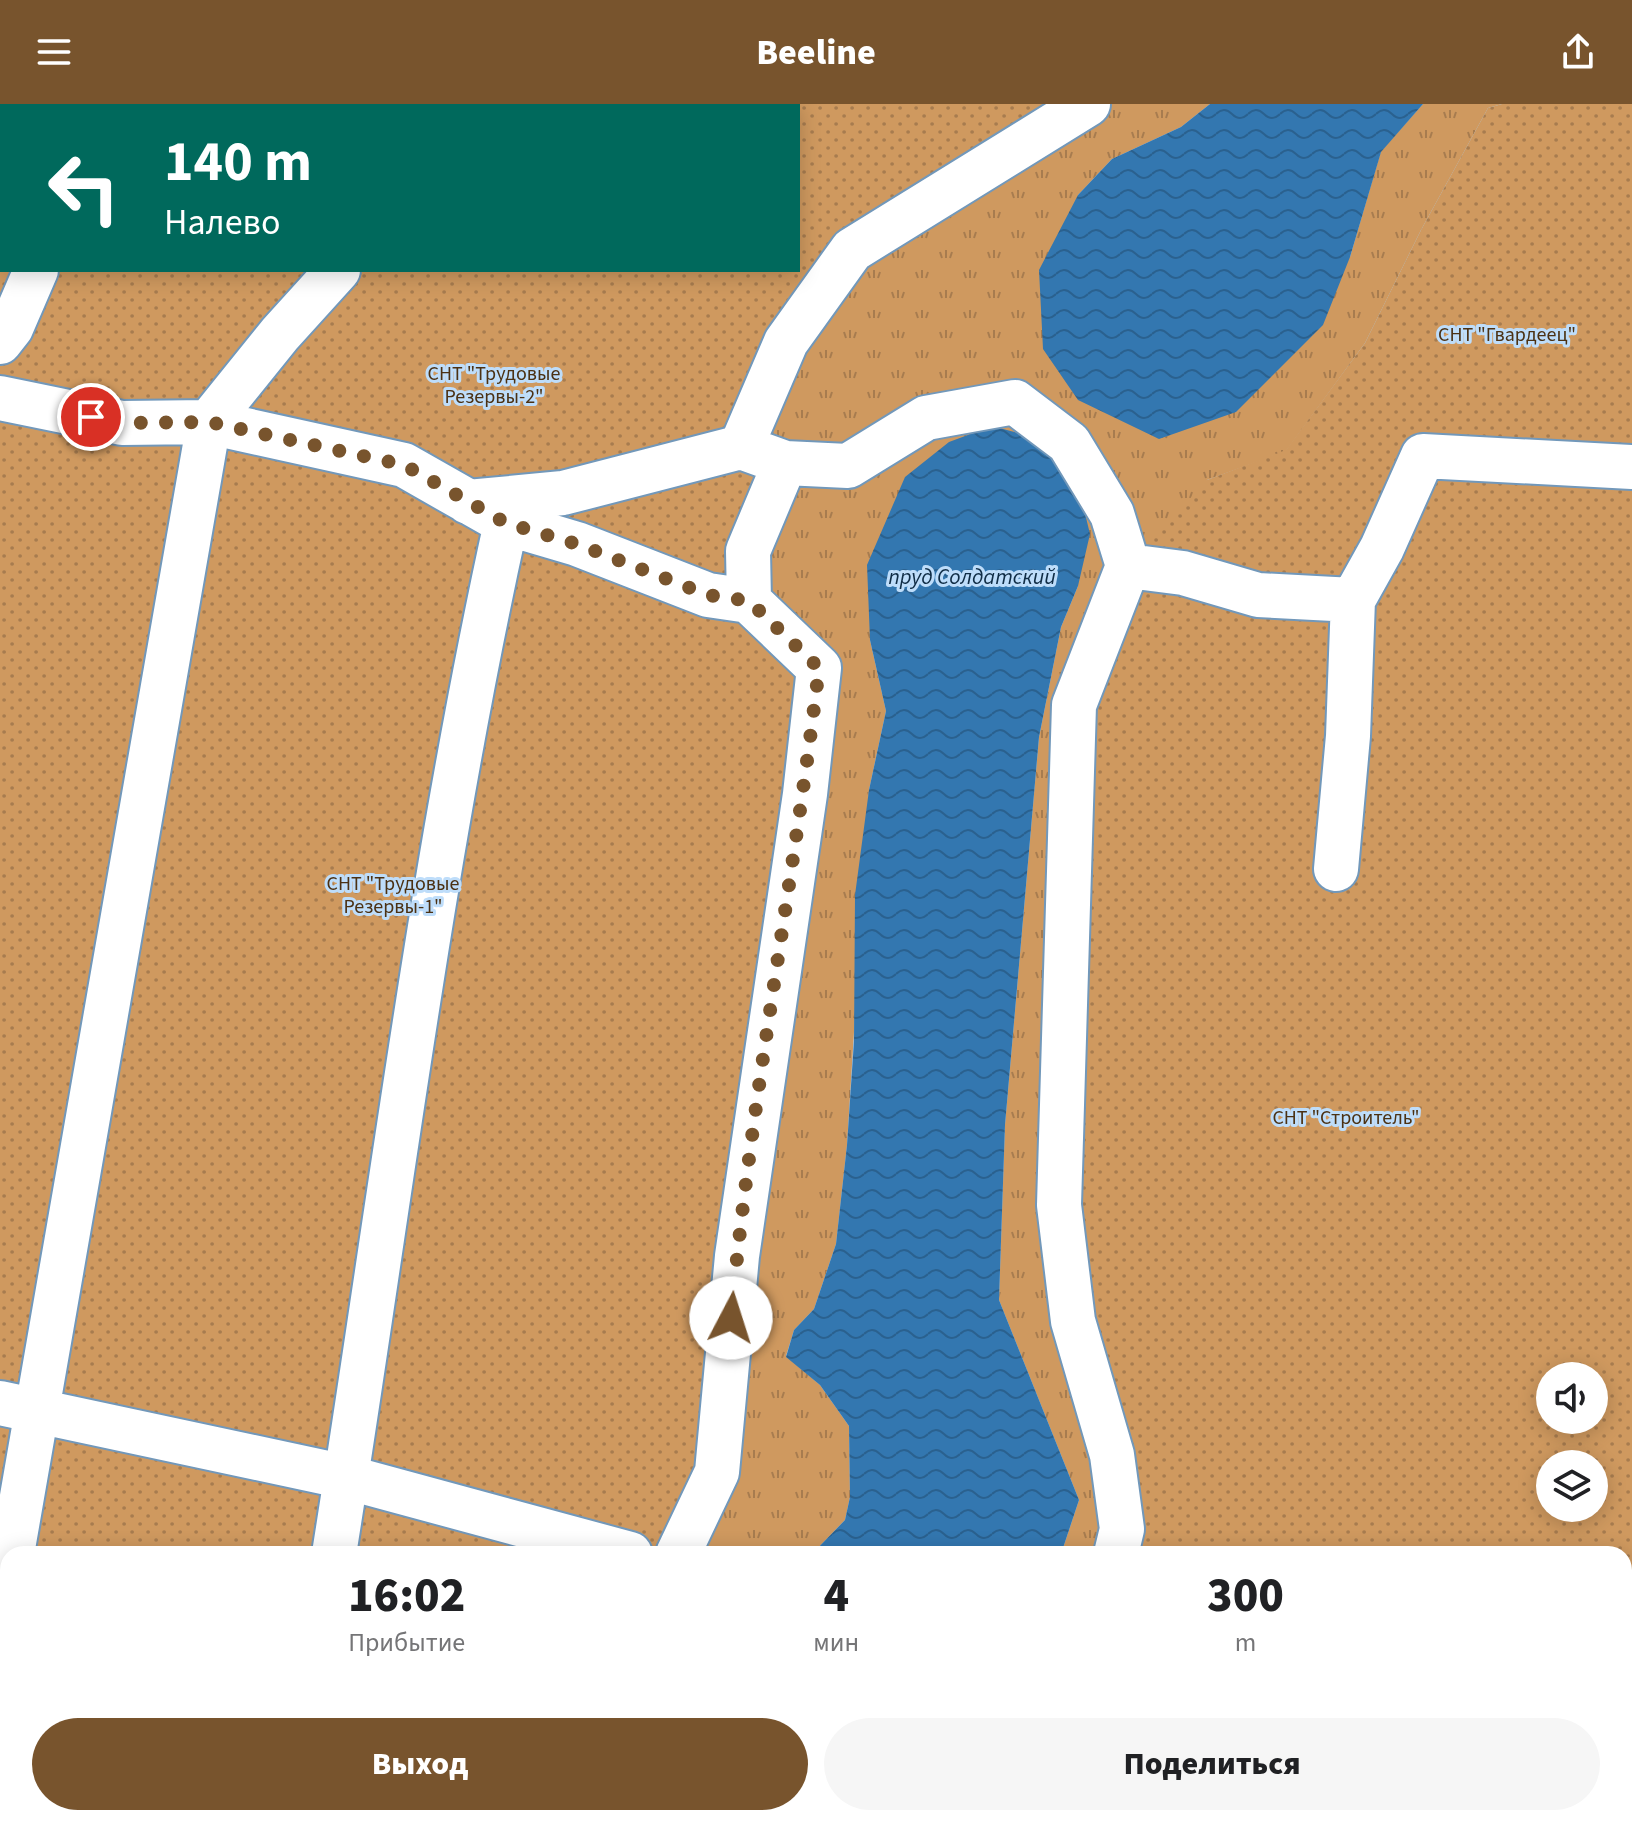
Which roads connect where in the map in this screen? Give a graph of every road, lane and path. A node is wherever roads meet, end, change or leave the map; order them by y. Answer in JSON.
{"nodes":[{"id":1,"x":1088,"y":104,"type":"edge"},
{"id":2,"x":35,"y":272,"type":"edge"},
{"id":3,"x":336,"y":272,"type":"edge"},
{"id":4,"x":0,"y":342,"type":"edge"},
{"id":5,"x":0,"y":398,"type":"edge"},
{"id":6,"x":209,"y":422,"type":"junction"},
{"id":7,"x":741,"y":447,"type":"junction"},
{"id":8,"x":785,"y":463,"type":"junction"},
{"id":9,"x":1632,"y":467,"type":"edge"},
{"id":10,"x":468,"y":502,"type":"junction"},
{"id":11,"x":506,"y":523,"type":"junction"},
{"id":12,"x":1128,"y":566,"type":"junction"},
{"id":13,"x":1353,"y":600,"type":"junction"},
{"id":14,"x":749,"y":601,"type":"junction"},
{"id":15,"x":1336,"y":869,"type":"dead end"},
{"id":16,"x":17,"y":1406,"type":"edge"},
{"id":17,"x":346,"y":1477,"type":"junction"},
{"id":18,"x":12,"y":1546,"type":"edge"},
{"id":19,"x":335,"y":1546,"type":"edge"},
{"id":20,"x":600,"y":1546,"type":"edge"},
{"id":21,"x":682,"y":1546,"type":"edge"},
{"id":22,"x":1118,"y":1546,"type":"edge"}],
"edges":[{"from":1,"to":7,"type":"lane"},
{"from":2,"to":4,"type":"lane"},
{"from":3,"to":6,"type":"lane"},
{"from":5,"to":6,"type":"lane"},
{"from":6,"to":10,"type":"lane"},
{"from":6,"to":16,"type":"lane"},
{"from":7,"to":8,"type":"lane"},
{"from":7,"to":10,"type":"lane"},
{"from":8,"to":12,"type":"lane"},
{"from":8,"to":14,"type":"lane"},
{"from":9,"to":13,"type":"lane"},
{"from":10,"to":11,"type":"lane"},
{"from":11,"to":14,"type":"lane"},
{"from":11,"to":17,"type":"lane"},
{"from":12,"to":13,"type":"lane"},
{"from":12,"to":22,"type":"lane"},
{"from":13,"to":15,"type":"lane"},
{"from":14,"to":21,"type":"lane"},
{"from":16,"to":17,"type":"lane"},
{"from":16,"to":18,"type":"lane"},
{"from":17,"to":19,"type":"lane"},
{"from":17,"to":20,"type":"lane"}]}
